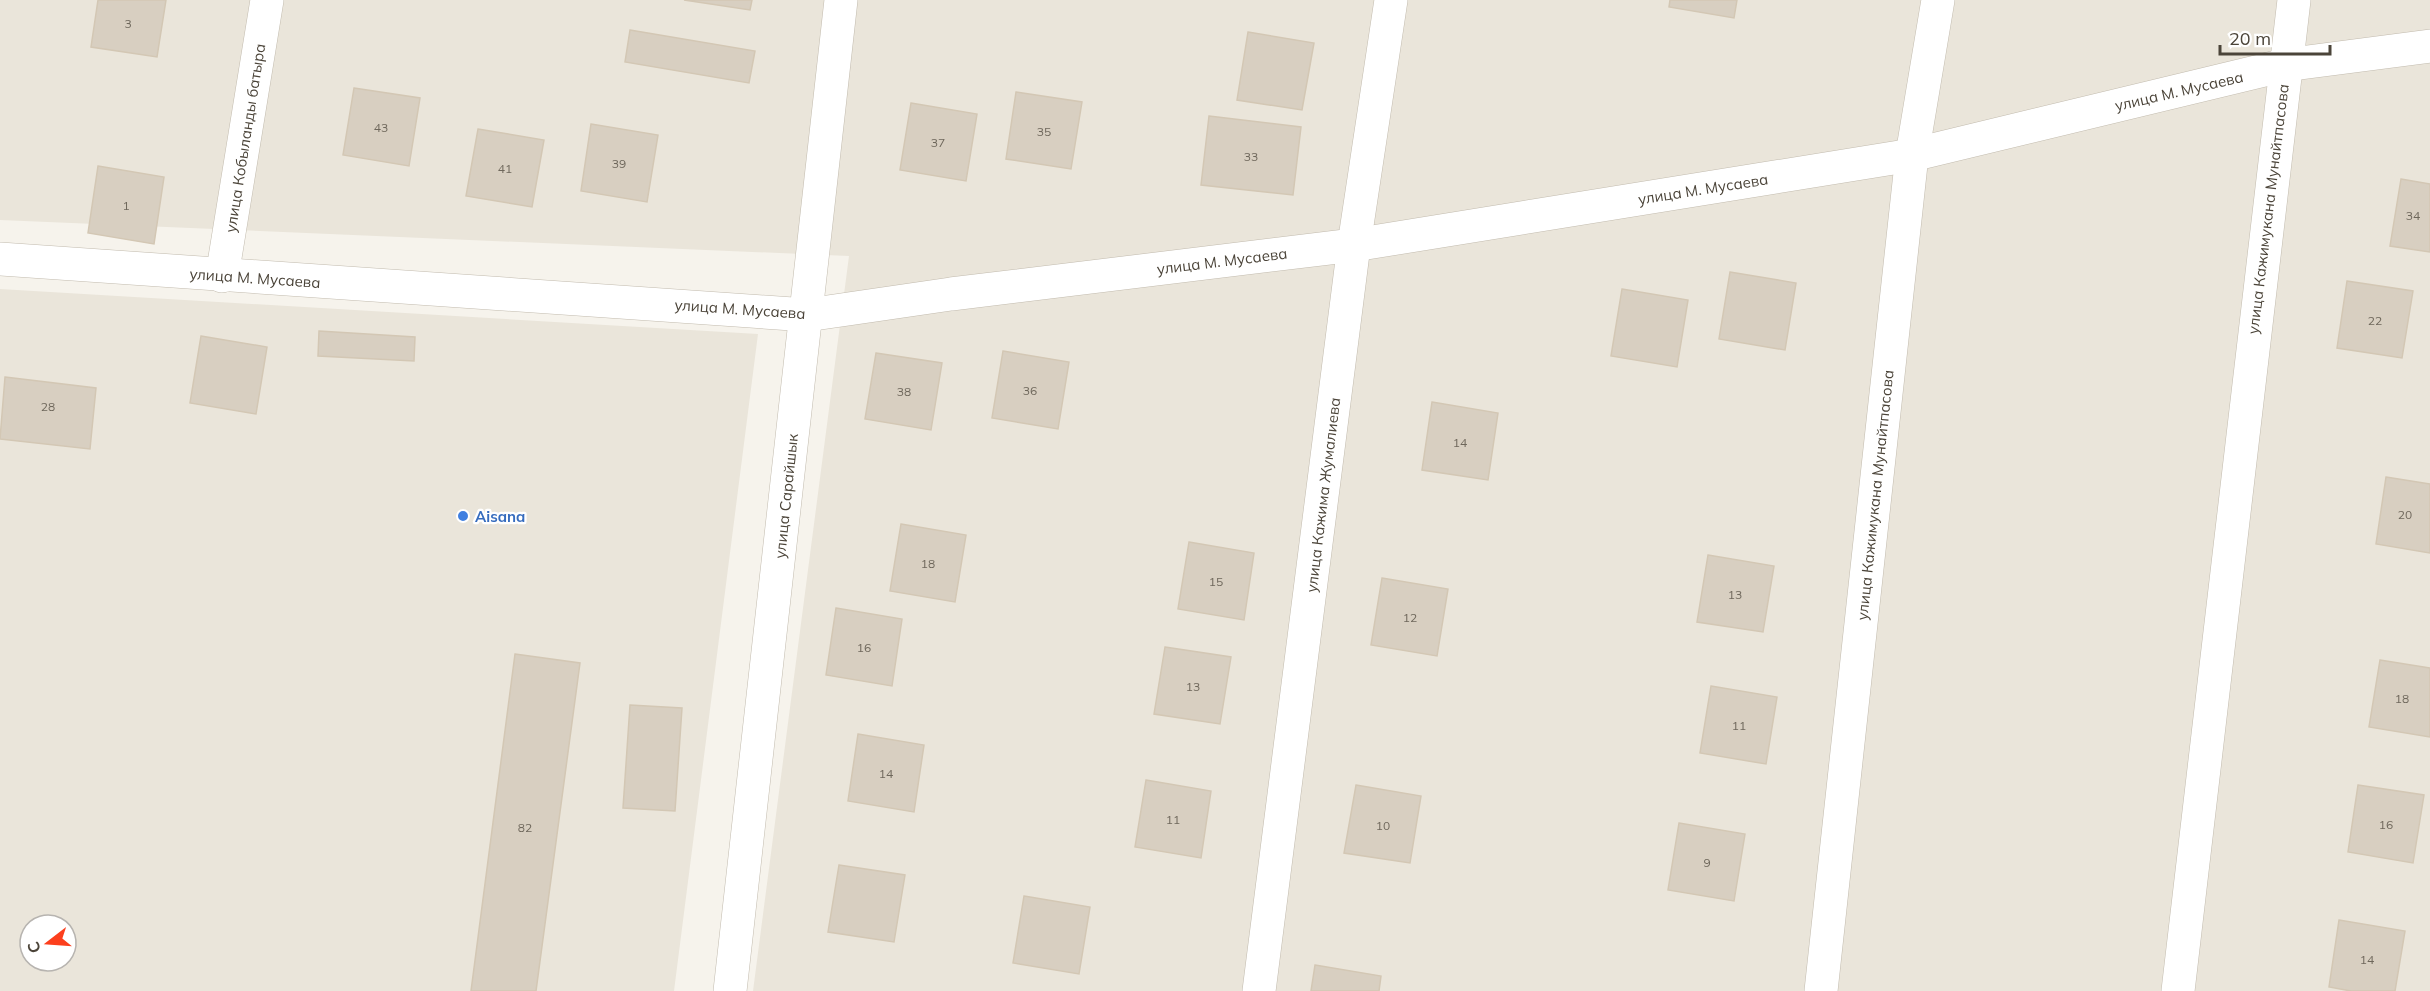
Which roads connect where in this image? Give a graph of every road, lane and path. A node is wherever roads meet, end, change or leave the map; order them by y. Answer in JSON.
{"nodes":[{"id":1,"x":267,"y":0,"type":"edge"},
{"id":2,"x":841,"y":0,"type":"edge"},
{"id":3,"x":1391,"y":0,"type":"edge"},
{"id":4,"x":1938,"y":0,"type":"edge"},
{"id":5,"x":2294,"y":0,"type":"edge"},
{"id":6,"x":2430,"y":46,"type":"edge"},
{"id":7,"x":2285,"y":65,"type":"junction"},
{"id":8,"x":1912,"y":155,"type":"junction"},
{"id":9,"x":1354,"y":245,"type":"junction"},
{"id":10,"x":0,"y":260,"type":"edge"},
{"id":11,"x":222,"y":276,"type":"junction"},
{"id":12,"x":807,"y":315,"type":"junction"},
{"id":13,"x":730,"y":991,"type":"edge"},
{"id":14,"x":1259,"y":991,"type":"edge"},
{"id":15,"x":1821,"y":991,"type":"edge"},
{"id":16,"x":2178,"y":991,"type":"edge"}],
"edges":[{"from":1,"to":11,"type":"street","name":"улица Кобыланды батыра"},
{"from":2,"to":12,"type":"street","name":"улица Сарайшык"},
{"from":3,"to":9,"type":"street","name":"улица Кажима Жумалиева"},
{"from":4,"to":8,"type":"street","name":"улица Кажимукана Мунайтпасова"},
{"from":5,"to":7,"type":"street","name":"улица Кажимукана Мунайтпасова"},
{"from":6,"to":7,"type":"street","name":"улица М. Мусаева"},
{"from":7,"to":8,"type":"street","name":"улица М. Мусаева"},
{"from":7,"to":16,"type":"street","name":"улица Кажимукана Мунайтпасова"},
{"from":8,"to":9,"type":"street","name":"улица М. Мусаева"},
{"from":8,"to":15,"type":"street","name":"улица Кажимукана Мунайтпасова"},
{"from":9,"to":12,"type":"street","name":"улица М. Мусаева"},
{"from":9,"to":14,"type":"street","name":"улица Кажима Жумалиева"},
{"from":10,"to":11,"type":"street","name":"улица М. Мусаева"},
{"from":11,"to":12,"type":"street","name":"улица М. Мусаева"},
{"from":12,"to":13,"type":"street","name":"улица Сарайшык"}]}
